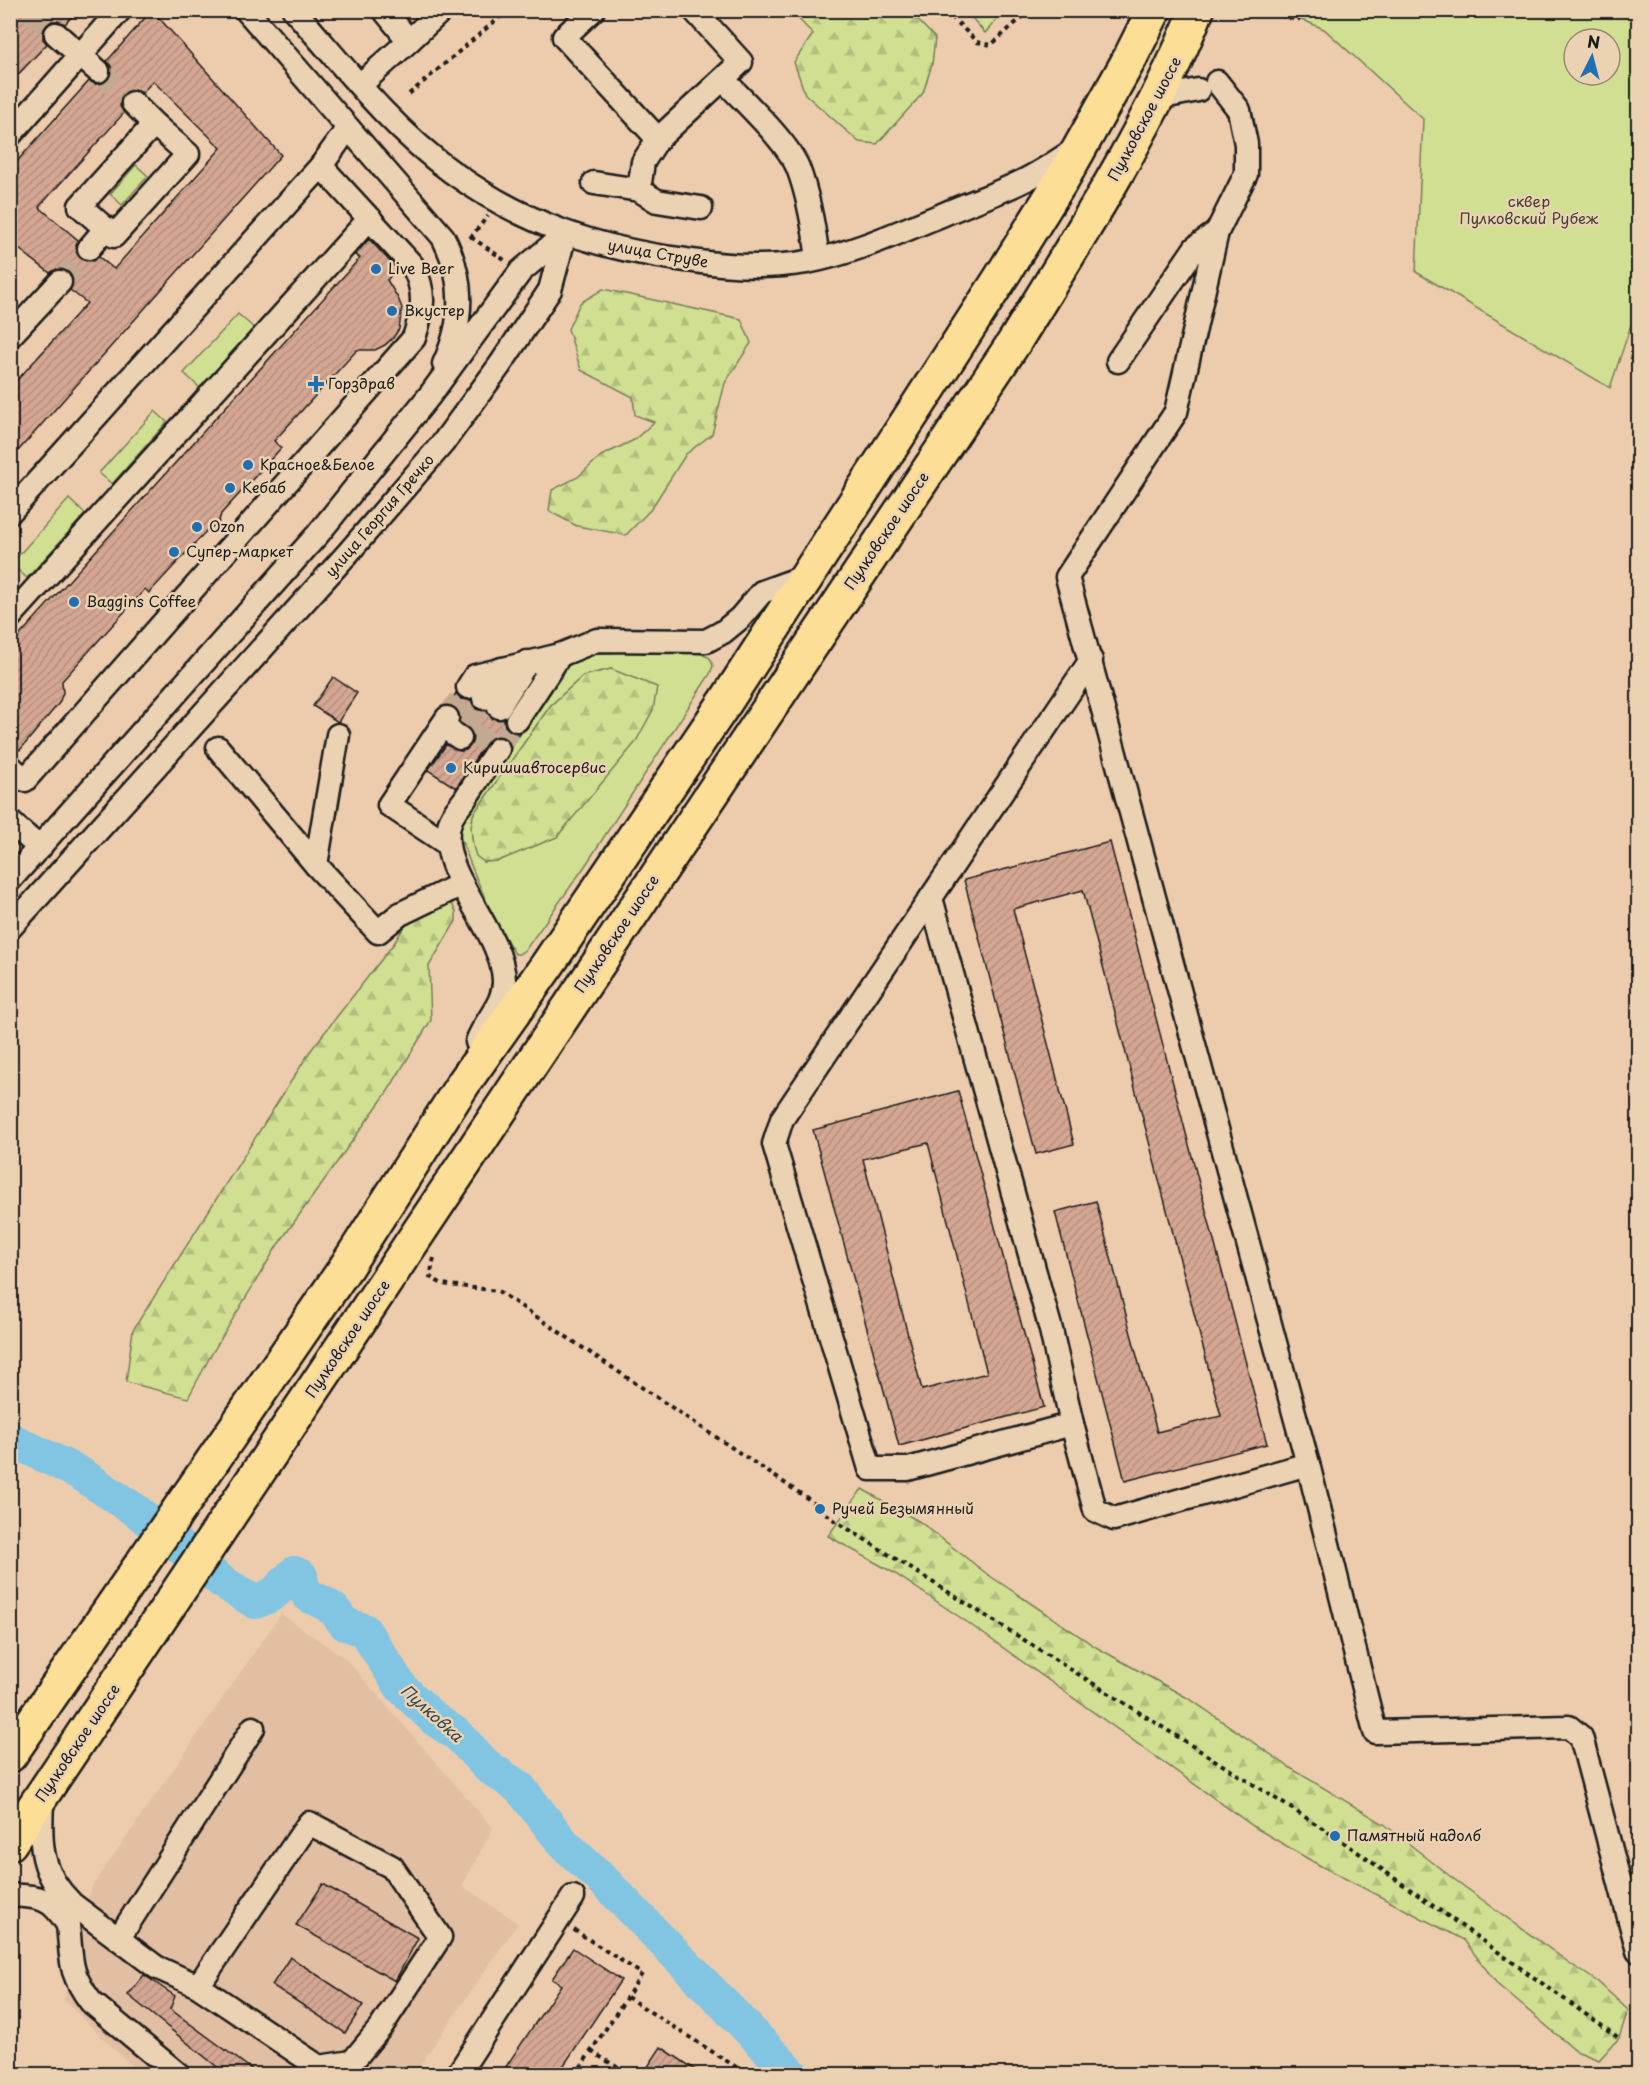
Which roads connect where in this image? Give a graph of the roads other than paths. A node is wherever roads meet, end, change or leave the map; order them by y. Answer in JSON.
{"nodes":[{"id":1,"x":120,"y":10,"type":"edge"},
{"id":2,"x":246,"y":10,"type":"edge"},
{"id":3,"x":294,"y":10,"type":"edge"},
{"id":4,"x":384,"y":10,"type":"edge"},
{"id":5,"x":442,"y":10,"type":"edge"},
{"id":6,"x":593,"y":10,"type":"edge"},
{"id":7,"x":694,"y":10,"type":"edge"},
{"id":8,"x":1154,"y":10,"type":"edge"},
{"id":9,"x":1197,"y":10,"type":"edge"},
{"id":10,"x":56,"y":34,"type":"tunnel mouth"},
{"id":11,"x":409,"y":41,"type":"junction"},
{"id":12,"x":80,"y":56,"type":"junction"},
{"id":13,"x":98,"y":71,"type":"tunnel mouth"},
{"id":14,"x":723,"y":79,"type":"junction"},
{"id":15,"x":360,"y":86,"type":"junction"},
{"id":16,"x":1158,"y":98,"type":"junction"},
{"id":17,"x":134,"y":103,"type":"tunnel mouth"},
{"id":18,"x":154,"y":124,"type":"junction"},
{"id":19,"x":348,"y":128,"type":"junction"},
{"id":20,"x":10,"y":135,"type":"edge"},
{"id":21,"x":658,"y":139,"type":"junction"},
{"id":22,"x":1083,"y":143,"type":"junction"},
{"id":23,"x":321,"y":166,"type":"junction"},
{"id":24,"x":594,"y":183,"type":"dead end"},
{"id":25,"x":639,"y":190,"type":"junction"},
{"id":26,"x":701,"y":208,"type":"dead end"},
{"id":27,"x":370,"y":218,"type":"junction"},
{"id":28,"x":106,"y":228,"type":"junction"},
{"id":29,"x":1216,"y":232,"type":"junction"},
{"id":30,"x":565,"y":234,"type":"junction"},
{"id":31,"x":89,"y":248,"type":"tunnel mouth"},
{"id":32,"x":818,"y":259,"type":"junction"},
{"id":33,"x":60,"y":282,"type":"tunnel mouth"},
{"id":34,"x":10,"y":336,"type":"edge"},
{"id":35,"x":1118,"y":361,"type":"dead end"},
{"id":36,"x":430,"y":395,"type":"junction"},
{"id":37,"x":10,"y":513,"type":"edge"},
{"id":38,"x":806,"y":576,"type":"junction"},
{"id":39,"x":10,"y":617,"type":"edge"},
{"id":40,"x":560,"y":655,"type":"junction"},
{"id":41,"x":1090,"y":660,"type":"junction"},
{"id":42,"x":527,"y":662,"type":"junction"},
{"id":43,"x":492,"y":703,"type":"junction"},
{"id":44,"x":338,"y":735,"type":"dead end"},
{"id":45,"x":218,"y":747,"type":"dead end"},
{"id":46,"x":10,"y":766,"type":"edge"},
{"id":47,"x":10,"y":822,"type":"edge"},
{"id":48,"x":446,"y":843,"type":"junction"},
{"id":49,"x":40,"y":848,"type":"junction"},
{"id":50,"x":316,"y":865,"type":"junction"},
{"id":51,"x":10,"y":880,"type":"edge"},
{"id":52,"x":462,"y":884,"type":"junction"},
{"id":53,"x":931,"y":898,"type":"junction"},
{"id":54,"x":10,"y":928,"type":"edge"},
{"id":55,"x":463,"y":1084,"type":"junction"},
{"id":56,"x":1072,"y":1424,"type":"junction"},
{"id":57,"x":1308,"y":1464,"type":"junction"},
{"id":58,"x":253,"y":1728,"type":"dead end"},
{"id":59,"x":10,"y":1755,"type":"edge"},
{"id":60,"x":42,"y":1796,"type":"junction"},
{"id":61,"x":10,"y":1843,"type":"edge"},
{"id":62,"x":10,"y":1895,"type":"edge"},
{"id":63,"x":573,"y":1897,"type":"dead end"},
{"id":64,"x":60,"y":1899,"type":"junction"},
{"id":65,"x":119,"y":1938,"type":"junction"},
{"id":66,"x":1638,"y":1951,"type":"edge"},
{"id":67,"x":198,"y":1986,"type":"junction"},
{"id":68,"x":178,"y":2074,"type":"edge"},
{"id":69,"x":458,"y":2074,"type":"edge"}],
"edges":[{"from":1,"to":12,"type":"street"},
{"from":2,"to":19,"type":"street"},
{"from":3,"to":15,"type":"street","name":"улица Струве"},
{"from":4,"to":11,"type":"street"},
{"from":5,"to":11,"type":"street"},
{"from":6,"to":21,"type":"street"},
{"from":7,"to":14,"type":"street"},
{"from":8,"to":22,"type":"highway"},
{"from":9,"to":16,"type":"highway","name":"Пулковское шоссе"},
{"from":10,"to":12,"type":"street"},
{"from":11,"to":15,"type":"street"},
{"from":12,"to":13,"type":"street"},
{"from":12,"to":20,"type":"street"},
{"from":14,"to":21,"type":"street"},
{"from":14,"to":32,"type":"street"},
{"from":15,"to":30,"type":"street","name":"улица Струве"},
{"from":16,"to":29,"type":"street"},
{"from":16,"to":60,"type":"highway","name":"Пулковское шоссе"},
{"from":17,"to":18,"type":"street"},
{"from":18,"to":28,"type":"street"},
{"from":18,"to":28,"type":"street"},
{"from":19,"to":23,"type":"street"},
{"from":19,"to":36,"type":"street"},
{"from":21,"to":25,"type":"street"},
{"from":22,"to":32,"type":"street","name":"улица Струве"},
{"from":22,"to":38,"type":"highway"},
{"from":23,"to":27,"type":"street"},
{"from":23,"to":37,"type":"street"},
{"from":24,"to":25,"type":"street"},
{"from":25,"to":26,"type":"street"},
{"from":27,"to":39,"type":"street"},
{"from":27,"to":46,"type":"street"},
{"from":28,"to":31,"type":"street"},
{"from":29,"to":35,"type":"street"},
{"from":29,"to":41,"type":"street"},
{"from":30,"to":32,"type":"street","name":"улица Струве"},
{"from":30,"to":36,"type":"street"},
{"from":30,"to":54,"type":"street","name":"улица Георгия Гречко"},
{"from":33,"to":34,"type":"street"},
{"from":36,"to":49,"type":"street"},
{"from":38,"to":40,"type":"street"},
{"from":38,"to":55,"type":"highway"},
{"from":40,"to":42,"type":"street"},
{"from":40,"to":43,"type":"street"},
{"from":41,"to":53,"type":"street"},
{"from":41,"to":57,"type":"street"},
{"from":42,"to":43,"type":"street"},
{"from":42,"to":43,"type":"street"},
{"from":44,"to":50,"type":"street"},
{"from":45,"to":50,"type":"street"},
{"from":47,"to":49,"type":"street"},
{"from":48,"to":48,"type":"street"},
{"from":48,"to":52,"type":"street"},
{"from":49,"to":51,"type":"street"},
{"from":50,"to":52,"type":"street"},
{"from":52,"to":55,"type":"street"},
{"from":53,"to":56,"type":"street"},
{"from":53,"to":56,"type":"street"},
{"from":55,"to":59,"type":"highway"},
{"from":56,"to":57,"type":"street"},
{"from":57,"to":66,"type":"street"},
{"from":58,"to":65,"type":"street"},
{"from":60,"to":61,"type":"highway","name":"Пулковское шоссе"},
{"from":60,"to":64,"type":"street"},
{"from":62,"to":64,"type":"street"},
{"from":63,"to":69,"type":"street"},
{"from":64,"to":65,"type":"street"},
{"from":64,"to":68,"type":"street"},
{"from":65,"to":67,"type":"street"},
{"from":67,"to":67,"type":"street"}]}
